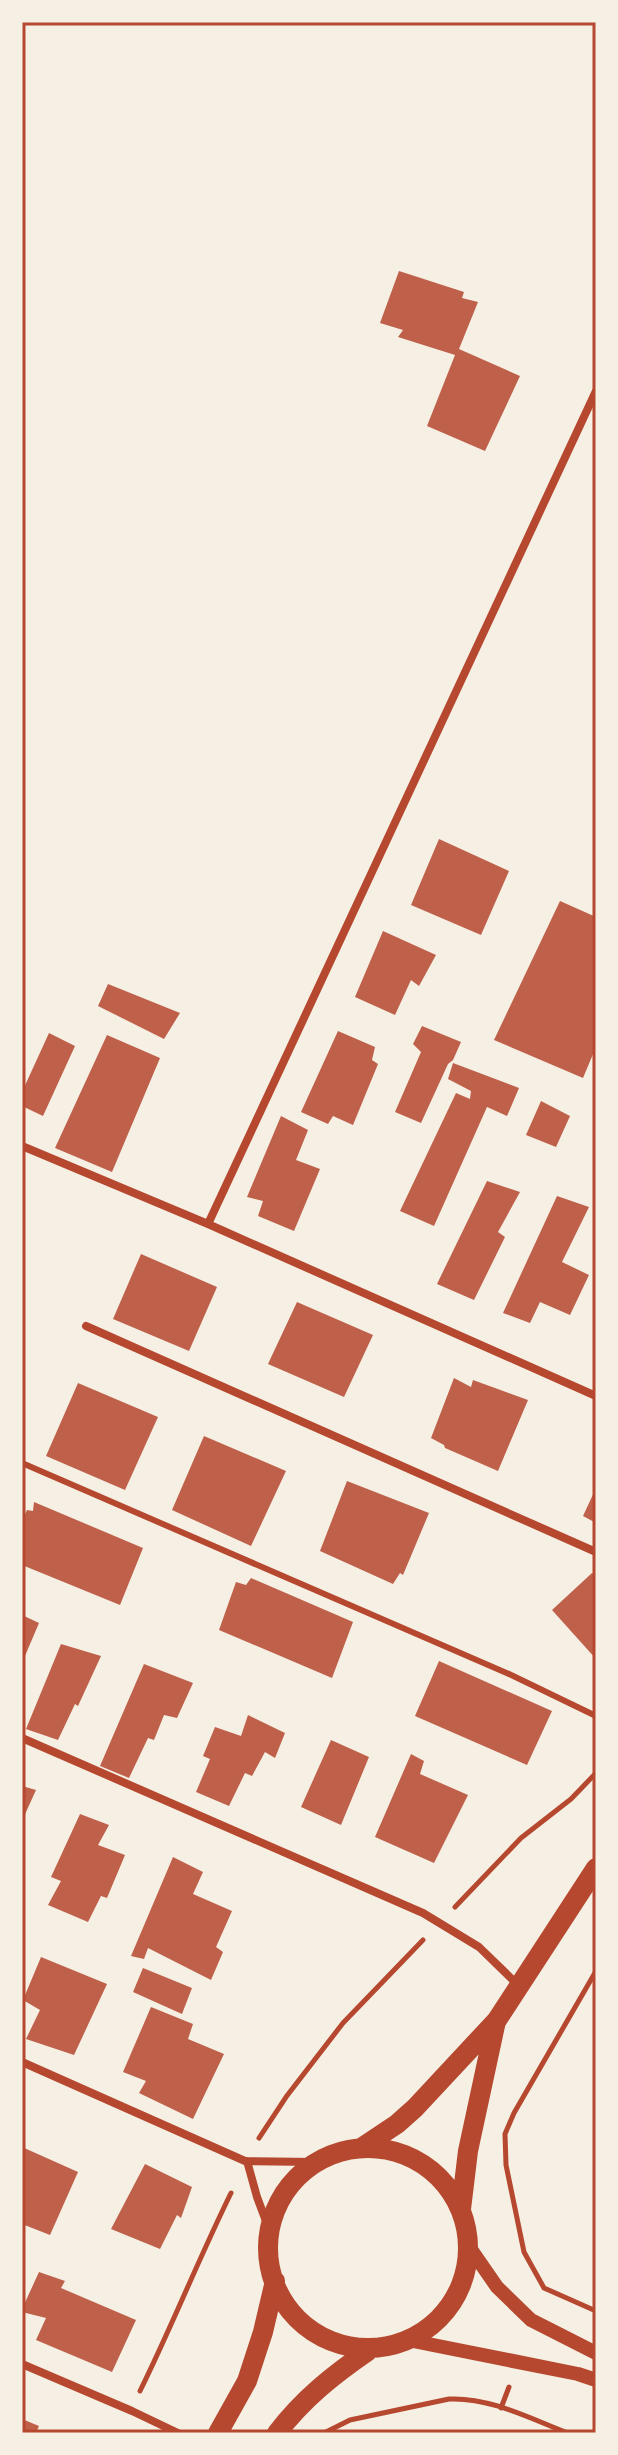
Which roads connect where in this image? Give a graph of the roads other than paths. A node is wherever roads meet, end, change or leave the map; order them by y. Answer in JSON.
{"nodes":[{"id":1,"x":596,"y":391,"type":"edge"},
{"id":2,"x":22,"y":1146,"type":"edge"},
{"id":3,"x":208,"y":1224,"type":"junction"},
{"id":4,"x":86,"y":1326,"type":"dead end"},
{"id":5,"x":596,"y":1396,"type":"edge"},
{"id":6,"x":22,"y":1463,"type":"edge"},
{"id":7,"x":596,"y":1552,"type":"edge"},
{"id":8,"x":596,"y":1716,"type":"edge"},
{"id":9,"x":22,"y":1738,"type":"edge"},
{"id":10,"x":596,"y":1868,"type":"edge"},
{"id":11,"x":518,"y":1985,"type":"junction"},
{"id":12,"x":497,"y":2020,"type":"junction"},
{"id":13,"x":22,"y":2062,"type":"edge"},
{"id":14,"x":361,"y":2148,"type":"junction"},
{"id":15,"x":247,"y":2161,"type":"junction"},
{"id":16,"x":315,"y":2162,"type":"junction"},
{"id":17,"x":461,"y":2209,"type":"junction"},
{"id":18,"x":269,"y":2229,"type":"junction"},
{"id":19,"x":470,"y":2248,"type":"junction"},
{"id":20,"x":275,"y":2281,"type":"junction"},
{"id":21,"x":408,"y":2340,"type":"junction"},
{"id":22,"x":368,"y":2351,"type":"junction"},
{"id":23,"x":596,"y":2353,"type":"edge"},
{"id":24,"x":22,"y":2364,"type":"edge"},
{"id":25,"x":596,"y":2380,"type":"edge"},
{"id":26,"x":178,"y":2433,"type":"edge"},
{"id":27,"x":218,"y":2433,"type":"edge"},
{"id":28,"x":277,"y":2433,"type":"edge"}],
"edges":[{"from":1,"to":3,"type":"street"},
{"from":2,"to":3,"type":"street"},
{"from":3,"to":5,"type":"street"},
{"from":4,"to":7,"type":"street"},
{"from":6,"to":8,"type":"lane"},
{"from":9,"to":11,"type":"street"},
{"from":10,"to":11,"type":"main road"},
{"from":11,"to":12,"type":"main road"},
{"from":12,"to":14,"type":"main road"},
{"from":12,"to":17,"type":"main road"},
{"from":13,"to":15,"type":"street"},
{"from":14,"to":16,"type":"main road"},
{"from":14,"to":17,"type":"main road"},
{"from":15,"to":16,"type":"street"},
{"from":15,"to":18,"type":"street"},
{"from":16,"to":18,"type":"main road"},
{"from":17,"to":19,"type":"main road"},
{"from":18,"to":20,"type":"main road"},
{"from":19,"to":21,"type":"main road"},
{"from":19,"to":23,"type":"street"},
{"from":20,"to":22,"type":"main road"},
{"from":20,"to":27,"type":"main road"},
{"from":21,"to":22,"type":"main road"},
{"from":21,"to":25,"type":"street"},
{"from":22,"to":28,"type":"main road"},
{"from":24,"to":26,"type":"street"}]}
